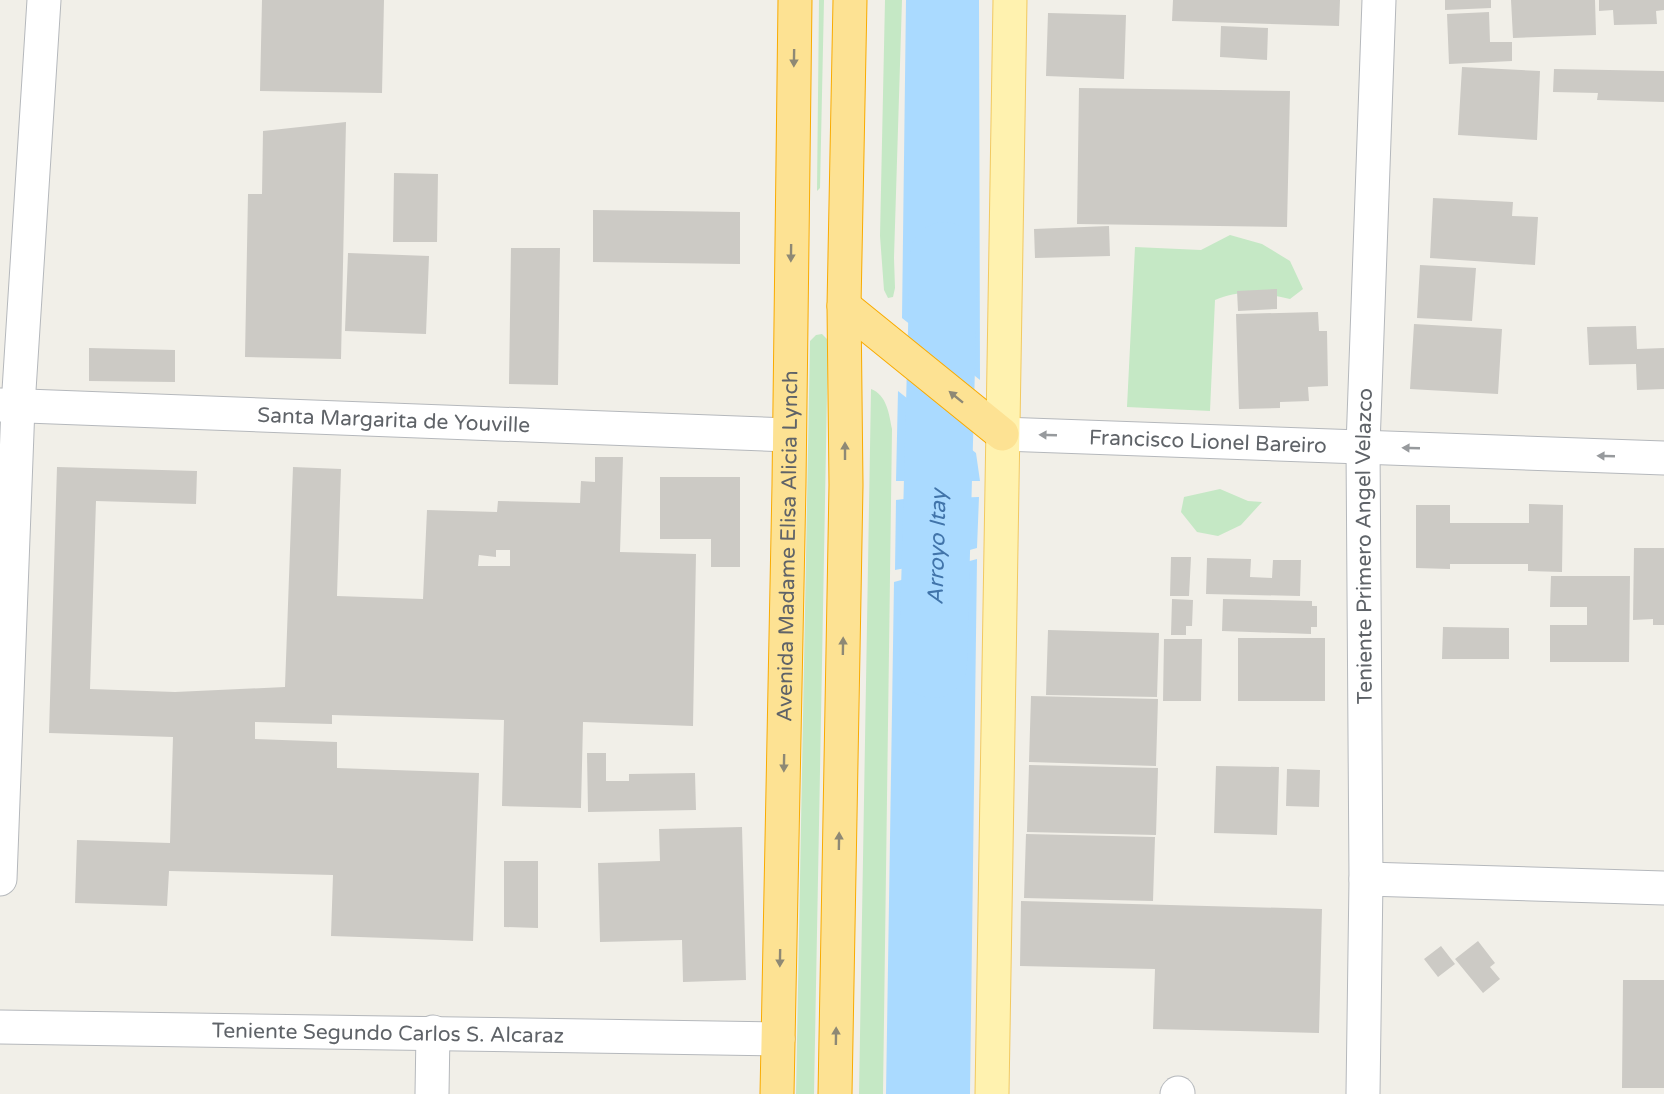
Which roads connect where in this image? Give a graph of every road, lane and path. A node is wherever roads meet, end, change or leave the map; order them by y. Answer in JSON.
{"nodes":[{"id":1,"x":44,"y":0,"type":"edge"},
{"id":2,"x":795,"y":0,"type":"edge"},
{"id":3,"x":850,"y":0,"type":"edge"},
{"id":4,"x":1010,"y":0,"type":"edge"},
{"id":5,"x":1379,"y":0,"type":"edge"},
{"id":6,"x":844,"y":306,"type":"junction"},
{"id":7,"x":9,"y":406,"type":"edge"},
{"id":8,"x":1002,"y":434,"type":"junction"},
{"id":9,"x":789,"y":435,"type":"junction"},
{"id":10,"x":1363,"y":446,"type":"junction"},
{"id":11,"x":1664,"y":458,"type":"edge"},
{"id":12,"x":0,"y":879,"type":"edge"},
{"id":13,"x":1366,"y":879,"type":"junction"},
{"id":14,"x":1664,"y":888,"type":"edge"},
{"id":15,"x":0,"y":1027,"type":"edge"},
{"id":16,"x":433,"y":1032,"type":"junction"},
{"id":17,"x":778,"y":1039,"type":"junction"},
{"id":18,"x":432,"y":1094,"type":"edge"},
{"id":19,"x":777,"y":1094,"type":"edge"},
{"id":20,"x":835,"y":1094,"type":"edge"},
{"id":21,"x":992,"y":1094,"type":"edge"},
{"id":22,"x":1363,"y":1094,"type":"edge"}],
"edges":[{"from":1,"to":7,"type":"street"},
{"from":2,"to":9,"type":"highway","name":"Avenida Madame Elisa Alicia Lynch","one_way":true},
{"from":3,"to":6,"type":"highway"},
{"from":4,"to":8,"type":"main road"},
{"from":5,"to":10,"type":"street","name":"Teniente Primero Angel Velazco"},
{"from":8,"to":6,"type":"highway","one_way":true},
{"from":20,"to":6,"type":"highway","one_way":true},
{"from":7,"to":9,"type":"street","name":"Santa Margarita de Youville"},
{"from":7,"to":12,"type":"street"},
{"from":10,"to":8,"type":"street","name":"Francisco Lionel Bareiro","one_way":true},
{"from":8,"to":21,"type":"main road"},
{"from":9,"to":17,"type":"highway","name":"Avenida Madame Elisa Alicia Lynch","one_way":true},
{"from":11,"to":10,"type":"street","name":"Francisco Lionel Bareiro","one_way":true},
{"from":10,"to":13,"type":"street","name":"Teniente Primero Angel Velazco"},
{"from":13,"to":14,"type":"street"},
{"from":13,"to":22,"type":"street","name":"Teniente Primero Angel Velazco"},
{"from":15,"to":16,"type":"street","name":"Teniente Segundo Carlos S. Alcaraz"},
{"from":16,"to":17,"type":"street","name":"Teniente Segundo Carlos S. Alcaraz"},
{"from":16,"to":18,"type":"street"},
{"from":17,"to":19,"type":"highway","name":"Avenida Madame Elisa Alicia Lynch"}]}
